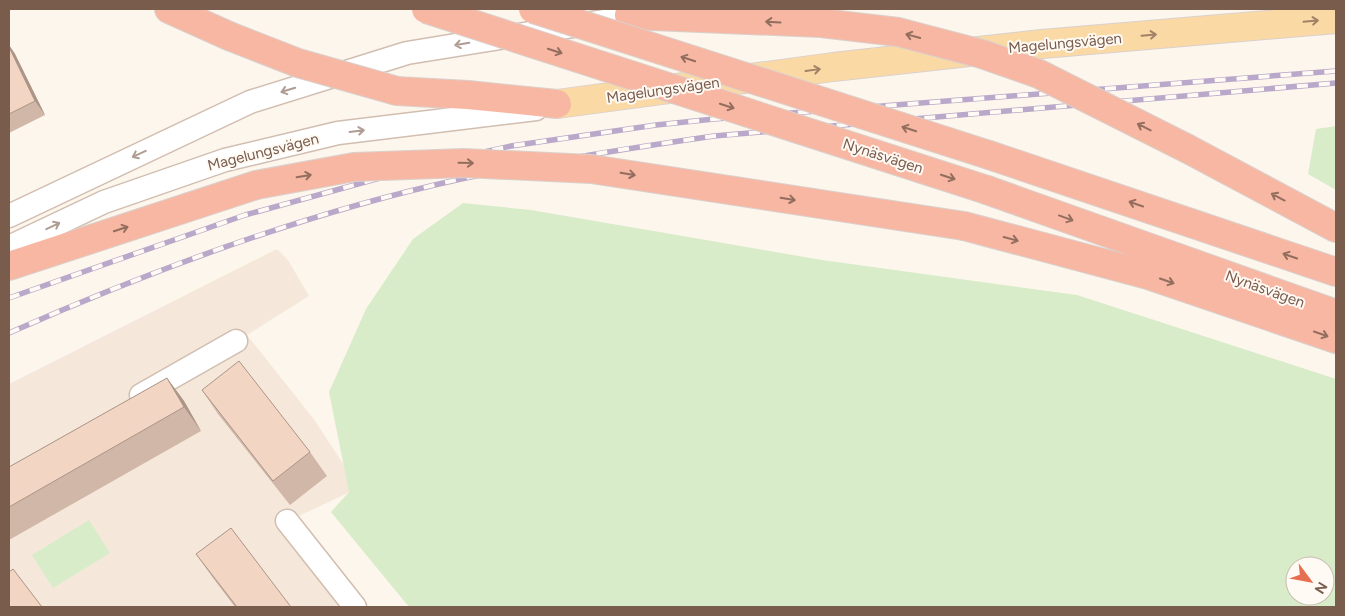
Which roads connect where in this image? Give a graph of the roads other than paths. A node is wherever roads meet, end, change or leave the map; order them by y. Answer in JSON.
{"nodes":[{"id":1,"x":169,"y":9,"type":"edge"},
{"id":2,"x":426,"y":9,"type":"edge"},
{"id":3,"x":533,"y":9,"type":"edge"},
{"id":4,"x":718,"y":9,"type":"edge"},
{"id":5,"x":629,"y":15,"type":"junction"},
{"id":6,"x":1336,"y":19,"type":"edge"},
{"id":7,"x":557,"y":104,"type":"junction"},
{"id":8,"x":9,"y":216,"type":"edge"},
{"id":9,"x":1336,"y":228,"type":"edge"},
{"id":10,"x":9,"y":247,"type":"edge"},
{"id":11,"x":9,"y":266,"type":"edge"},
{"id":12,"x":1336,"y":272,"type":"edge"},
{"id":13,"x":1336,"y":314,"type":"edge"},
{"id":14,"x":1336,"y":339,"type":"edge"},
{"id":15,"x":236,"y":340,"type":"dead end"},
{"id":16,"x":127,"y":403,"type":"edge"},
{"id":17,"x":287,"y":521,"type":"dead end"},
{"id":18,"x":355,"y":607,"type":"edge"}],
"edges":[{"from":1,"to":7,"type":"highway","bridge":true},
{"from":2,"to":13,"type":"highway","name":"Nynäsvägen","one_way":true,"bridge":true},
{"from":12,"to":3,"type":"highway","one_way":true,"bridge":true},
{"from":4,"to":5,"type":"street"},
{"from":5,"to":8,"type":"street","one_way":true},
{"from":9,"to":5,"type":"highway","one_way":true,"bridge":true},
{"from":7,"to":6,"type":"main road","name":"Magelungsvägen","one_way":true},
{"from":10,"to":7,"type":"street","name":"Magelungsvägen","one_way":true},
{"from":11,"to":14,"type":"highway","one_way":true,"bridge":true},
{"from":15,"to":16,"type":"street"},
{"from":17,"to":18,"type":"street"}]}
